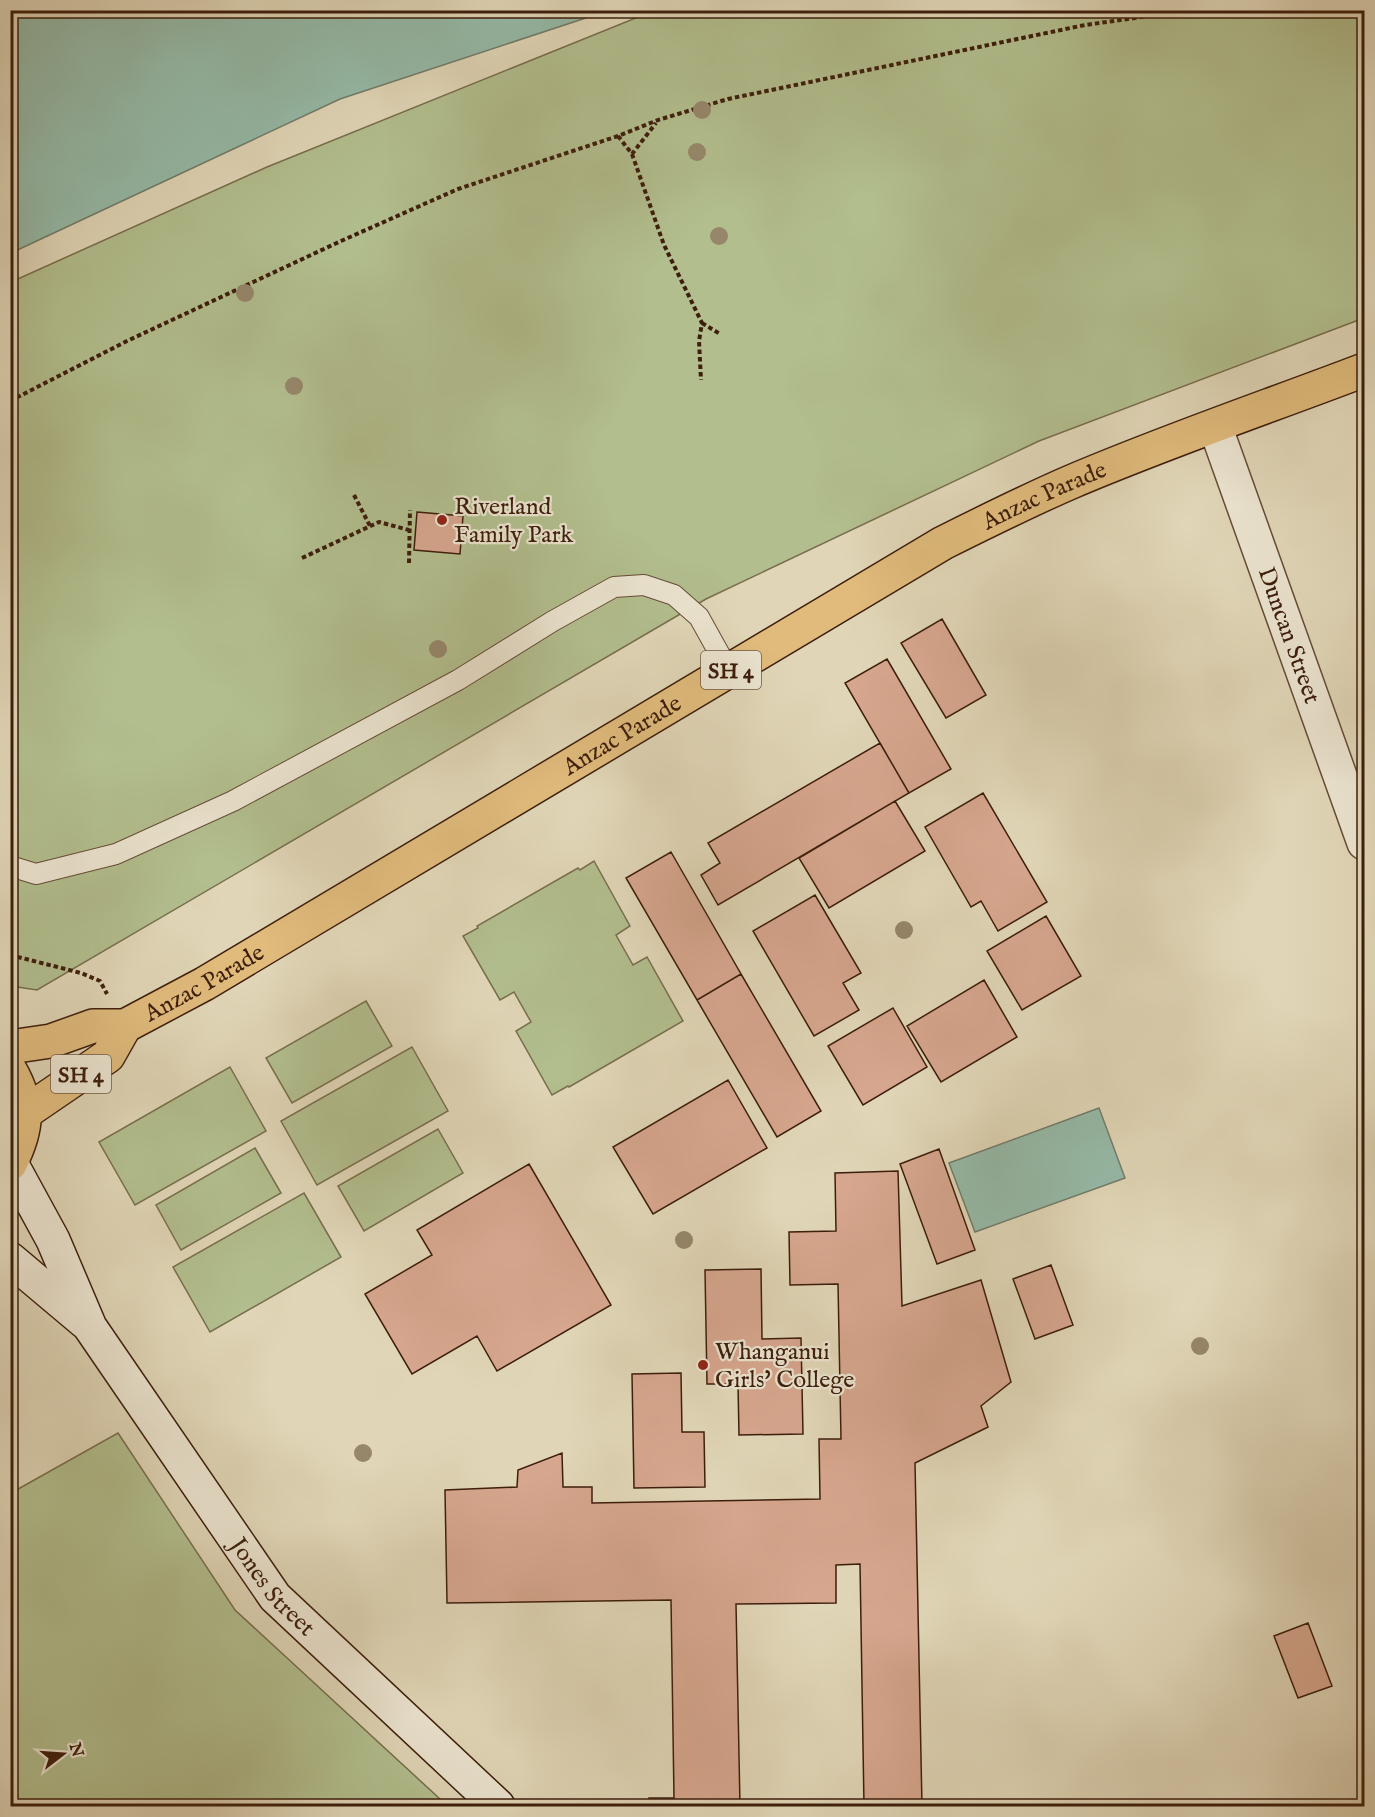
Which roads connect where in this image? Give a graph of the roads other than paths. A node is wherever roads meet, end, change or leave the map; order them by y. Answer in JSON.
{"nodes":[{"id":1,"x":1365,"y":370,"type":"edge"},
{"id":2,"x":1215,"y":426,"type":"junction"},
{"id":3,"x":729,"y":671,"type":"junction"},
{"id":4,"x":1365,"y":843,"type":"edge"},
{"id":5,"x":10,"y":866,"type":"edge"},
{"id":6,"x":125,"y":1026,"type":"junction"},
{"id":7,"x":10,"y":1047,"type":"edge"},
{"id":8,"x":10,"y":1070,"type":"edge"},
{"id":9,"x":26,"y":1112,"type":"junction"},
{"id":10,"x":11,"y":1163,"type":"edge"},
{"id":11,"x":10,"y":1259,"type":"edge"},
{"id":12,"x":90,"y":1327,"type":"junction"},
{"id":13,"x":498,"y":1806,"type":"edge"}],
"edges":[{"from":1,"to":2,"type":"main road","name":"Anzac Parade","number":"SH 4"},
{"from":2,"to":3,"type":"main road","name":"Anzac Parade","number":"SH 4"},
{"from":2,"to":4,"type":"main road","name":"Duncan Street"},
{"from":3,"to":5,"type":"lane"},
{"from":3,"to":6,"type":"main road","name":"Anzac Parade","number":"SH 4"},
{"from":6,"to":7,"type":"main road","name":"Anzac Parade","number":"SH 4"},
{"from":6,"to":9,"type":"main road","name":"Anzac Parade","number":"SH 4"},
{"from":8,"to":9,"type":"main road","number":"SH 4"},
{"from":9,"to":10,"type":"main road","number":"SH 4"},
{"from":10,"to":12,"type":"main road","name":"Jones Street"},
{"from":11,"to":12,"type":"main road","name":"Jones Street"},
{"from":12,"to":13,"type":"main road","name":"Jones Street"}]}
